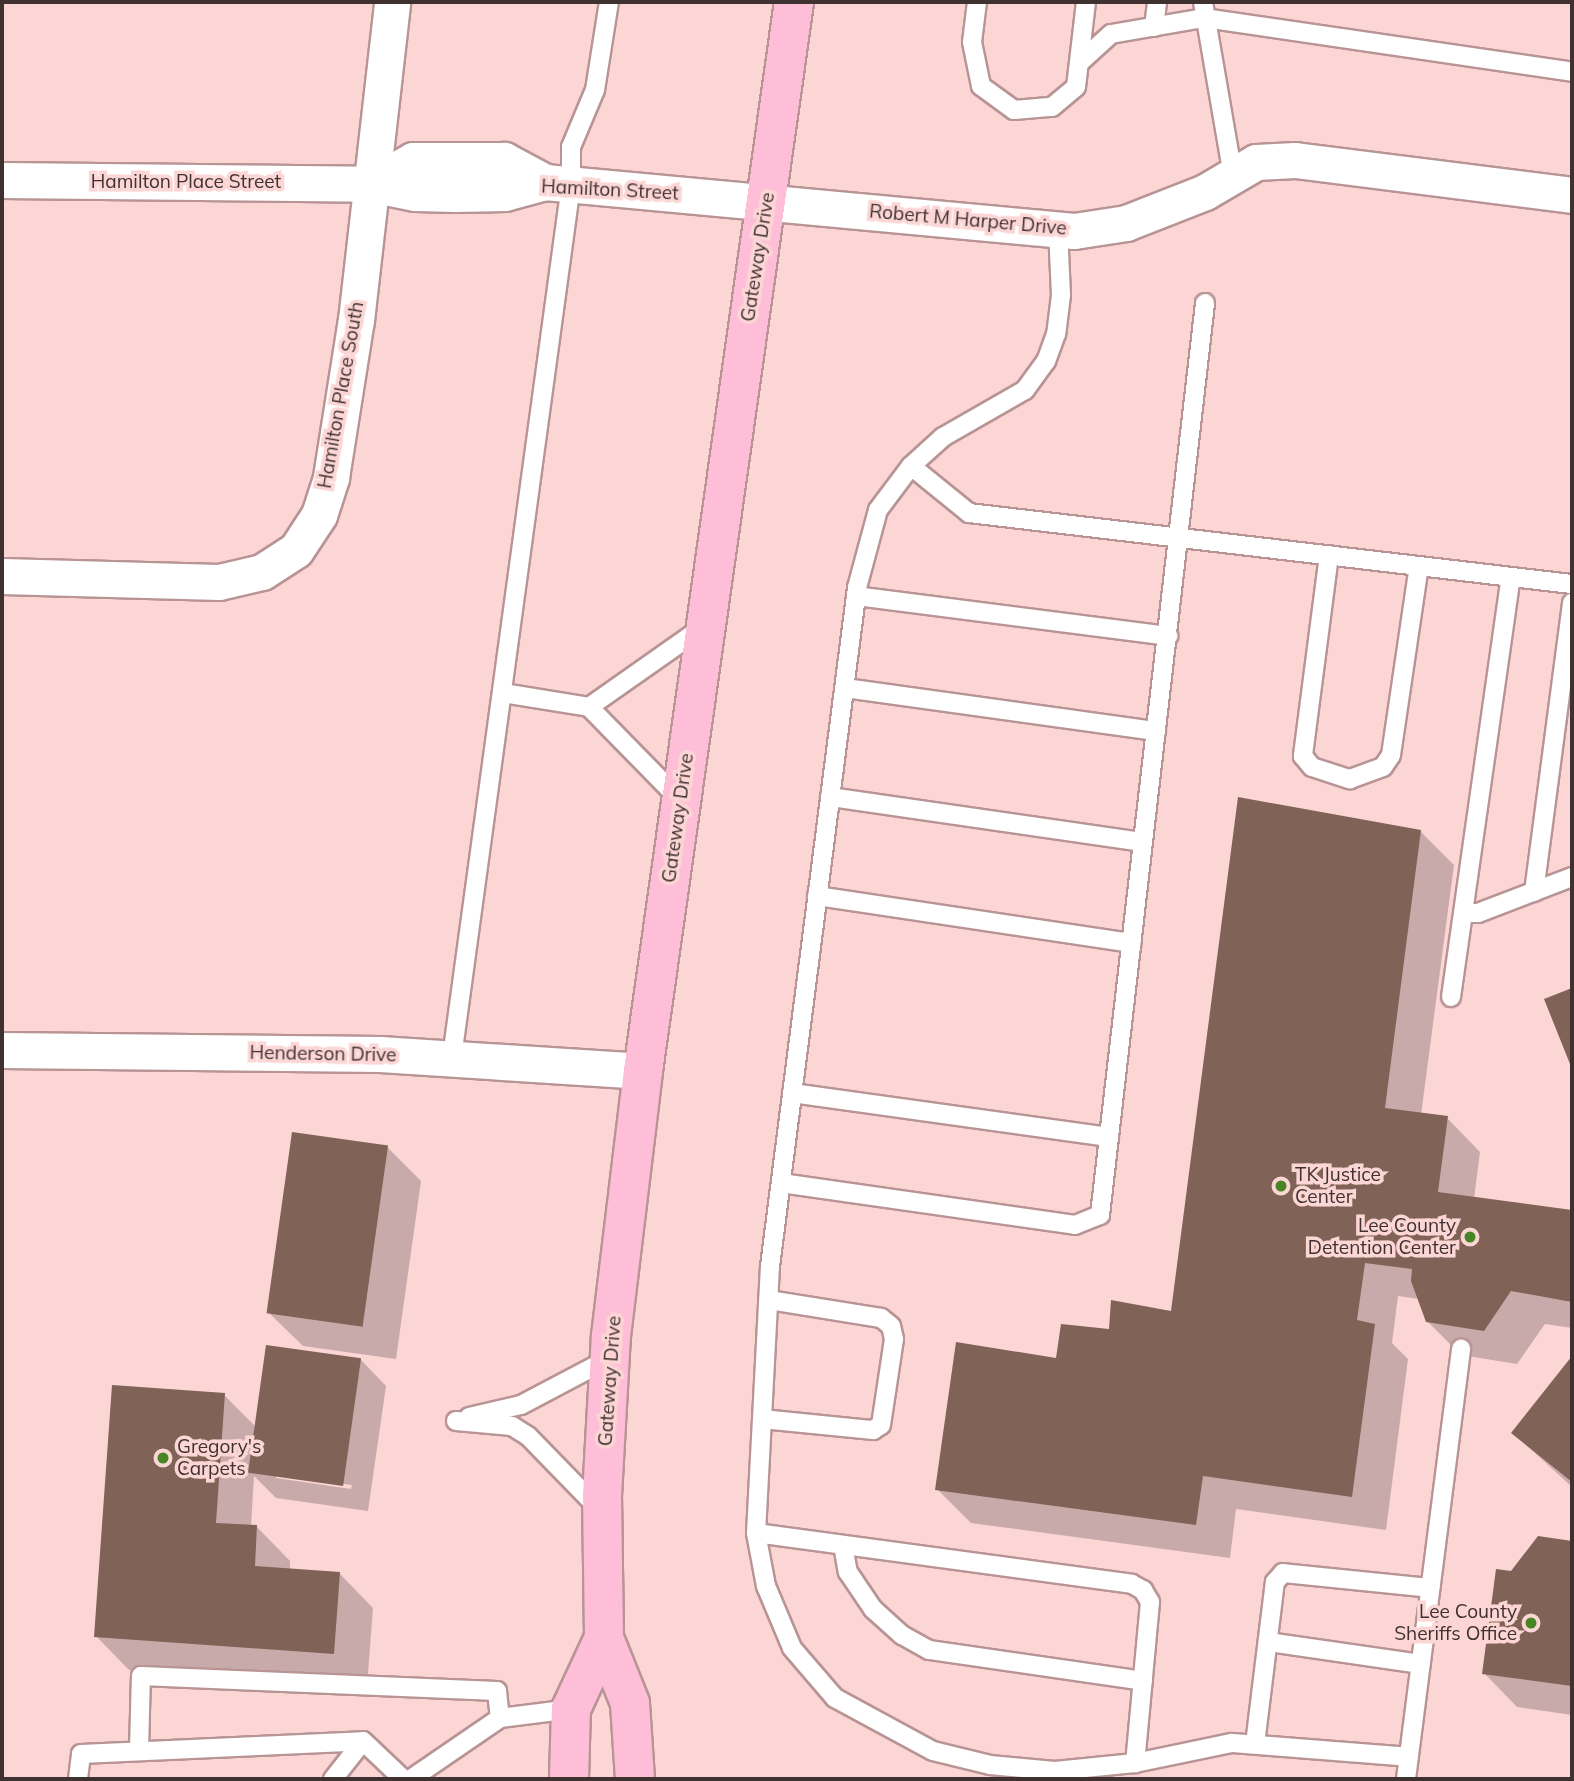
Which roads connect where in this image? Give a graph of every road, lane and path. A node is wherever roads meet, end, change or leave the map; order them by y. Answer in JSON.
{"nodes":[{"id":1,"x":392,"y":2,"type":"edge"},
{"id":2,"x":609,"y":2,"type":"edge"},
{"id":3,"x":794,"y":2,"type":"edge"},
{"id":4,"x":977,"y":2,"type":"edge"},
{"id":5,"x":1086,"y":2,"type":"edge"},
{"id":6,"x":1157,"y":2,"type":"edge"},
{"id":7,"x":1203,"y":10,"type":"edge"},
{"id":8,"x":1154,"y":27,"type":"junction"},
{"id":9,"x":1079,"y":63,"type":"junction"},
{"id":10,"x":1572,"y":72,"type":"edge"},
{"id":11,"x":1233,"y":176,"type":"junction"},
{"id":12,"x":2,"y":180,"type":"edge"},
{"id":13,"x":558,"y":183,"type":"junction"},
{"id":14,"x":371,"y":184,"type":"junction"},
{"id":15,"x":1572,"y":195,"type":"edge"},
{"id":16,"x":767,"y":202,"type":"junction"},
{"id":17,"x":1058,"y":229,"type":"junction"},
{"id":18,"x":1205,"y":303,"type":"dead end"},
{"id":19,"x":911,"y":466,"type":"junction"},
{"id":20,"x":1179,"y":539,"type":"junction"},
{"id":21,"x":1329,"y":555,"type":"junction"},
{"id":22,"x":1419,"y":566,"type":"junction"},
{"id":23,"x":2,"y":576,"type":"edge"},
{"id":24,"x":1511,"y":577,"type":"junction"},
{"id":25,"x":1572,"y":584,"type":"edge"},
{"id":26,"x":856,"y":596,"type":"junction"},
{"id":27,"x":1572,"y":602,"type":"edge"},
{"id":28,"x":706,"y":625,"type":"junction"},
{"id":29,"x":1168,"y":636,"type":"junction"},
{"id":30,"x":845,"y":688,"type":"junction"},
{"id":31,"x":503,"y":693,"type":"junction"},
{"id":32,"x":589,"y":707,"type":"junction"},
{"id":33,"x":1156,"y":731,"type":"junction"},
{"id":34,"x":830,"y":797,"type":"junction"},
{"id":35,"x":681,"y":801,"type":"junction"},
{"id":36,"x":1143,"y":842,"type":"junction"},
{"id":37,"x":1572,"y":877,"type":"edge"},
{"id":38,"x":1534,"y":892,"type":"junction"},
{"id":39,"x":817,"y":896,"type":"junction"},
{"id":40,"x":1464,"y":913,"type":"junction"},
{"id":41,"x":1132,"y":943,"type":"junction"},
{"id":42,"x":1451,"y":997,"type":"dead end"},
{"id":43,"x":2,"y":1050,"type":"edge"},
{"id":44,"x":452,"y":1057,"type":"junction"},
{"id":45,"x":643,"y":1071,"type":"junction"},
{"id":46,"x":792,"y":1093,"type":"junction"},
{"id":47,"x":1109,"y":1138,"type":"junction"},
{"id":48,"x":780,"y":1183,"type":"junction"},
{"id":49,"x":768,"y":1300,"type":"junction"},
{"id":50,"x":1461,"y":1349,"type":"dead end"},
{"id":51,"x":610,"y":1359,"type":"junction"},
{"id":52,"x":762,"y":1419,"type":"junction"},
{"id":53,"x":602,"y":1512,"type":"junction"},
{"id":54,"x":756,"y":1533,"type":"junction"},
{"id":55,"x":844,"y":1545,"type":"junction"},
{"id":56,"x":1430,"y":1588,"type":"junction"},
{"id":57,"x":604,"y":1638,"type":"junction"},
{"id":58,"x":1268,"y":1642,"type":"junction"},
{"id":59,"x":1420,"y":1664,"type":"junction"},
{"id":60,"x":1143,"y":1681,"type":"junction"},
{"id":61,"x":571,"y":1709,"type":"junction"},
{"id":62,"x":500,"y":1717,"type":"junction"},
{"id":63,"x":363,"y":1741,"type":"junction"},
{"id":64,"x":1255,"y":1744,"type":"junction"},
{"id":65,"x":139,"y":1750,"type":"junction"},
{"id":66,"x":1408,"y":1756,"type":"junction"},
{"id":67,"x":1135,"y":1763,"type":"junction"},
{"id":68,"x":78,"y":1779,"type":"edge"},
{"id":69,"x":333,"y":1779,"type":"edge"},
{"id":70,"x":403,"y":1779,"type":"edge"},
{"id":71,"x":411,"y":1779,"type":"edge"},
{"id":72,"x":569,"y":1779,"type":"edge"},
{"id":73,"x":635,"y":1779,"type":"edge"},
{"id":74,"x":1406,"y":1779,"type":"edge"}],
"edges":[{"from":1,"to":14,"type":"street","name":"Hamilton Place South"},
{"from":2,"to":13,"type":"lane"},
{"from":3,"to":16,"type":"highway","name":"Gateway Drive"},
{"from":4,"to":9,"type":"lane"},
{"from":5,"to":9,"type":"lane"},
{"from":6,"to":8,"type":"lane"},
{"from":7,"to":8,"type":"lane"},
{"from":7,"to":10,"type":"lane"},
{"from":7,"to":11,"type":"lane"},
{"from":8,"to":9,"type":"lane"},
{"from":11,"to":15,"type":"street","name":"Robert M Harper Drive"},
{"from":11,"to":17,"type":"street","name":"Robert M Harper Drive"},
{"from":12,"to":14,"type":"street","name":"Hamilton Place Street"},
{"from":13,"to":14,"type":"street","name":"Hamilton Street"},
{"from":13,"to":16,"type":"street","name":"Hamilton Street"},
{"from":13,"to":31,"type":"lane"},
{"from":14,"to":23,"type":"street","name":"Hamilton Place South"},
{"from":16,"to":17,"type":"street","name":"Robert M Harper Drive"},
{"from":16,"to":28,"type":"highway","name":"Gateway Drive"},
{"from":17,"to":19,"type":"lane"},
{"from":18,"to":20,"type":"lane"},
{"from":19,"to":20,"type":"lane"},
{"from":19,"to":26,"type":"lane"},
{"from":20,"to":21,"type":"lane"},
{"from":20,"to":29,"type":"lane"},
{"from":21,"to":22,"type":"lane"},
{"from":21,"to":22,"type":"lane"},
{"from":22,"to":24,"type":"lane"},
{"from":24,"to":25,"type":"lane"},
{"from":24,"to":40,"type":"lane"},
{"from":26,"to":29,"type":"lane"},
{"from":26,"to":30,"type":"lane"},
{"from":27,"to":38,"type":"lane"},
{"from":28,"to":32,"type":"lane"},
{"from":28,"to":35,"type":"highway","name":"Gateway Drive"},
{"from":29,"to":33,"type":"lane"},
{"from":30,"to":33,"type":"lane"},
{"from":30,"to":34,"type":"lane"},
{"from":31,"to":32,"type":"lane"},
{"from":31,"to":44,"type":"lane"},
{"from":32,"to":35,"type":"lane"},
{"from":33,"to":36,"type":"lane"},
{"from":34,"to":36,"type":"lane"},
{"from":34,"to":39,"type":"lane"},
{"from":35,"to":45,"type":"highway","name":"Gateway Drive"},
{"from":36,"to":41,"type":"lane"},
{"from":37,"to":38,"type":"lane"},
{"from":38,"to":40,"type":"lane"},
{"from":39,"to":41,"type":"lane"},
{"from":39,"to":46,"type":"lane"},
{"from":40,"to":42,"type":"lane"},
{"from":41,"to":47,"type":"lane"},
{"from":43,"to":44,"type":"street","name":"Henderson Drive"},
{"from":44,"to":45,"type":"street","name":"Henderson Drive"},
{"from":45,"to":51,"type":"highway","name":"Gateway Drive"},
{"from":46,"to":47,"type":"lane"},
{"from":46,"to":48,"type":"lane"},
{"from":47,"to":48,"type":"lane"},
{"from":48,"to":49,"type":"lane"},
{"from":49,"to":52,"type":"lane"},
{"from":49,"to":52,"type":"lane"},
{"from":50,"to":56,"type":"lane"},
{"from":51,"to":53,"type":"highway","name":"Gateway Drive"},
{"from":51,"to":53,"type":"lane"},
{"from":52,"to":54,"type":"lane"},
{"from":53,"to":57,"type":"highway","name":"Gateway Drive"},
{"from":54,"to":55,"type":"lane"},
{"from":54,"to":67,"type":"lane"},
{"from":55,"to":60,"type":"lane"},
{"from":55,"to":60,"type":"lane"},
{"from":56,"to":58,"type":"lane"},
{"from":56,"to":59,"type":"lane"},
{"from":57,"to":61,"type":"highway","name":"Gateway Drive"},
{"from":57,"to":73,"type":"highway","name":"Gateway Drive"},
{"from":58,"to":59,"type":"lane"},
{"from":58,"to":64,"type":"lane"},
{"from":59,"to":66,"type":"lane"},
{"from":60,"to":67,"type":"lane"},
{"from":61,"to":62,"type":"lane"},
{"from":61,"to":72,"type":"highway","name":"Gateway Drive"},
{"from":62,"to":65,"type":"lane"},
{"from":62,"to":71,"type":"lane"},
{"from":63,"to":65,"type":"lane"},
{"from":63,"to":69,"type":"lane"},
{"from":63,"to":70,"type":"lane"},
{"from":64,"to":66,"type":"lane"},
{"from":64,"to":67,"type":"lane"},
{"from":65,"to":68,"type":"lane"},
{"from":66,"to":74,"type":"lane"}]}
